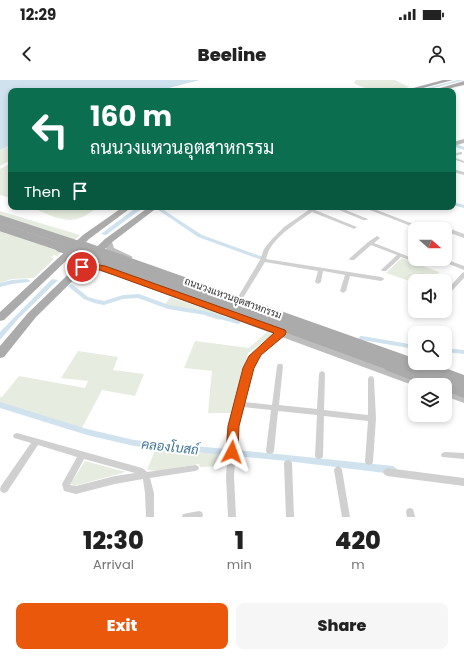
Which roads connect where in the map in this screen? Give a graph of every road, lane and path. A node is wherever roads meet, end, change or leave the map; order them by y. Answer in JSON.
{"nodes":[{"id":1,"x":450,"y":80,"type":"edge"},
{"id":2,"x":464,"y":83,"type":"edge"},
{"id":3,"x":417,"y":88,"type":"edge"},
{"id":4,"x":443,"y":88,"type":"edge"},
{"id":5,"x":461,"y":153,"type":"dead end"},
{"id":6,"x":456,"y":155,"type":"edge"},
{"id":7,"x":124,"y":210,"type":"edge"},
{"id":8,"x":151,"y":210,"type":"edge"},
{"id":9,"x":311,"y":210,"type":"edge"},
{"id":10,"x":318,"y":210,"type":"edge"},
{"id":11,"x":341,"y":210,"type":"edge"},
{"id":12,"x":372,"y":210,"type":"edge"},
{"id":13,"x":0,"y":219,"type":"edge"},
{"id":14,"x":365,"y":220,"type":"dead end"},
{"id":15,"x":408,"y":223,"type":"edge"},
{"id":16,"x":0,"y":226,"type":"edge"},
{"id":17,"x":354,"y":227,"type":"dead end"},
{"id":18,"x":452,"y":233,"type":"edge"},
{"id":19,"x":464,"y":236,"type":"edge"},
{"id":20,"x":377,"y":238,"type":"dead end"},
{"id":21,"x":108,"y":241,"type":"junction"},
{"id":22,"x":370,"y":243,"type":"junction"},
{"id":23,"x":400,"y":255,"type":"junction"},
{"id":24,"x":408,"y":258,"type":"edge"},
{"id":25,"x":263,"y":259,"type":"junction"},
{"id":26,"x":352,"y":259,"type":"dead end"},
{"id":27,"x":452,"y":262,"type":"edge"},
{"id":28,"x":301,"y":263,"type":"dead end"},
{"id":29,"x":145,"y":264,"type":"junction"},
{"id":30,"x":463,"y":266,"type":"edge"},
{"id":31,"x":82,"y":267,"type":"junction"},
{"id":32,"x":321,"y":269,"type":"junction"},
{"id":33,"x":384,"y":270,"type":"dead end"},
{"id":34,"x":348,"y":274,"type":"junction"},
{"id":35,"x":464,"y":274,"type":"edge"},
{"id":36,"x":131,"y":278,"type":"junction"},
{"id":37,"x":381,"y":279,"type":"dead end"},
{"id":38,"x":318,"y":282,"type":"dead end"},
{"id":39,"x":452,"y":288,"type":"edge"},
{"id":40,"x":343,"y":292,"type":"dead end"},
{"id":41,"x":241,"y":297,"type":"junction"},
{"id":42,"x":0,"y":318,"type":"edge"},
{"id":43,"x":281,"y":332,"type":"junction"},
{"id":44,"x":0,"y":354,"type":"edge"},
{"id":45,"x":408,"y":357,"type":"edge"},
{"id":46,"x":280,"y":366,"type":"dead end"},
{"id":47,"x":442,"y":370,"type":"edge"},
{"id":48,"x":322,"y":374,"type":"dead end"},
{"id":49,"x":425,"y":378,"type":"edge"},
{"id":50,"x":464,"y":378,"type":"edge"},
{"id":51,"x":371,"y":379,"type":"dead end"},
{"id":52,"x":408,"y":379,"type":"edge"},
{"id":53,"x":464,"y":382,"type":"edge"},
{"id":54,"x":452,"y":388,"type":"edge"},
{"id":55,"x":464,"y":393,"type":"edge"},
{"id":56,"x":452,"y":395,"type":"edge"},
{"id":57,"x":464,"y":399,"type":"edge"},
{"id":58,"x":239,"y":404,"type":"junction"},
{"id":59,"x":275,"y":407,"type":"junction"},
{"id":60,"x":321,"y":412,"type":"junction"},
{"id":61,"x":372,"y":418,"type":"junction"},
{"id":62,"x":17,"y":436,"type":"dead end"},
{"id":63,"x":36,"y":442,"type":"junction"},
{"id":64,"x":270,"y":451,"type":"dead end"},
{"id":65,"x":82,"y":455,"type":"junction"},
{"id":66,"x":445,"y":455,"type":"dead end"},
{"id":67,"x":319,"y":456,"type":"dead end"},
{"id":68,"x":464,"y":456,"type":"edge"},
{"id":69,"x":288,"y":462,"type":"dead end"},
{"id":70,"x":369,"y":462,"type":"dead end"},
{"id":71,"x":195,"y":468,"type":"dead end"},
{"id":72,"x":338,"y":470,"type":"dead end"},
{"id":73,"x":387,"y":472,"type":"dead end"},
{"id":74,"x":146,"y":475,"type":"junction"},
{"id":75,"x":464,"y":482,"type":"edge"},
{"id":76,"x":4,"y":488,"type":"dead end"},
{"id":77,"x":199,"y":515,"type":"dead end"},
{"id":78,"x":150,"y":517,"type":"edge"},
{"id":79,"x":186,"y":517,"type":"edge"},
{"id":80,"x":232,"y":517,"type":"edge"},
{"id":81,"x":290,"y":517,"type":"edge"},
{"id":82,"x":346,"y":517,"type":"edge"}],
"edges":[{"from":1,"to":3,"type":"main road"},
{"from":2,"to":4,"type":"main road"},
{"from":5,"to":6,"type":"street"},
{"from":7,"to":42,"type":"main road"},
{"from":8,"to":21,"type":"main road"},
{"from":9,"to":25,"type":"street"},
{"from":10,"to":17,"type":"street"},
{"from":11,"to":14,"type":"street"},
{"from":12,"to":15,"type":"street"},
{"from":13,"to":53,"type":"main road","name":"ถนนวงแหวนอุตสาหกรรม","bridge":true},
{"from":16,"to":49,"type":"main road","name":"ถนนวงแหวนอุตสาหกรรม","bridge":true},
{"from":18,"to":19,"type":"street"},
{"from":20,"to":22,"type":"street"},
{"from":21,"to":29,"type":"main road","name":"ถนนวงแหวนอุตสาหกรรม"},
{"from":21,"to":31,"type":"main road"},
{"from":22,"to":23,"type":"street"},
{"from":22,"to":26,"type":"street"},
{"from":23,"to":24,"type":"street"},
{"from":23,"to":33,"type":"street"},
{"from":25,"to":28,"type":"street"},
{"from":25,"to":32,"type":"street"},
{"from":25,"to":41,"type":"street"},
{"from":27,"to":30,"type":"street"},
{"from":29,"to":36,"type":"main road"},
{"from":29,"to":41,"type":"main road","name":"ถนนวงแหวนอุตสาหกรรม"},
{"from":31,"to":36,"type":"main road","name":"ถนนวงแหวนอุตสาหกรรม"},
{"from":31,"to":44,"type":"main road"},
{"from":32,"to":34,"type":"street"},
{"from":32,"to":38,"type":"street"},
{"from":34,"to":37,"type":"street"},
{"from":34,"to":40,"type":"street"},
{"from":35,"to":39,"type":"street"},
{"from":36,"to":43,"type":"main road","name":"ถนนวงแหวนอุตสาหกรรม"},
{"from":41,"to":45,"type":"main road","name":"ถนนวงแหวนอุตสาหกรรม"},
{"from":43,"to":52,"type":"main road","name":"ถนนวงแหวนอุตสาหกรรม"},
{"from":43,"to":58,"type":"street"},
{"from":46,"to":59,"type":"street"},
{"from":47,"to":50,"type":"main road"},
{"from":48,"to":60,"type":"street"},
{"from":51,"to":61,"type":"street"},
{"from":54,"to":55,"type":"main road","name":"ถนนวงแหวนอุตสาหกรรม"},
{"from":56,"to":57,"type":"main road"},
{"from":58,"to":59,"type":"street"},
{"from":58,"to":80,"type":"street"},
{"from":59,"to":60,"type":"street"},
{"from":59,"to":64,"type":"street"},
{"from":60,"to":61,"type":"street"},
{"from":60,"to":67,"type":"street"},
{"from":61,"to":70,"type":"street"},
{"from":62,"to":63,"type":"street"},
{"from":63,"to":65,"type":"street"},
{"from":63,"to":76,"type":"street"},
{"from":65,"to":74,"type":"street"},
{"from":65,"to":74,"type":"street"},
{"from":66,"to":68,"type":"street"},
{"from":69,"to":81,"type":"street"},
{"from":71,"to":74,"type":"street"},
{"from":72,"to":82,"type":"street"},
{"from":73,"to":75,"type":"street"},
{"from":74,"to":78,"type":"street"},
{"from":77,"to":79,"type":"street"}]}
